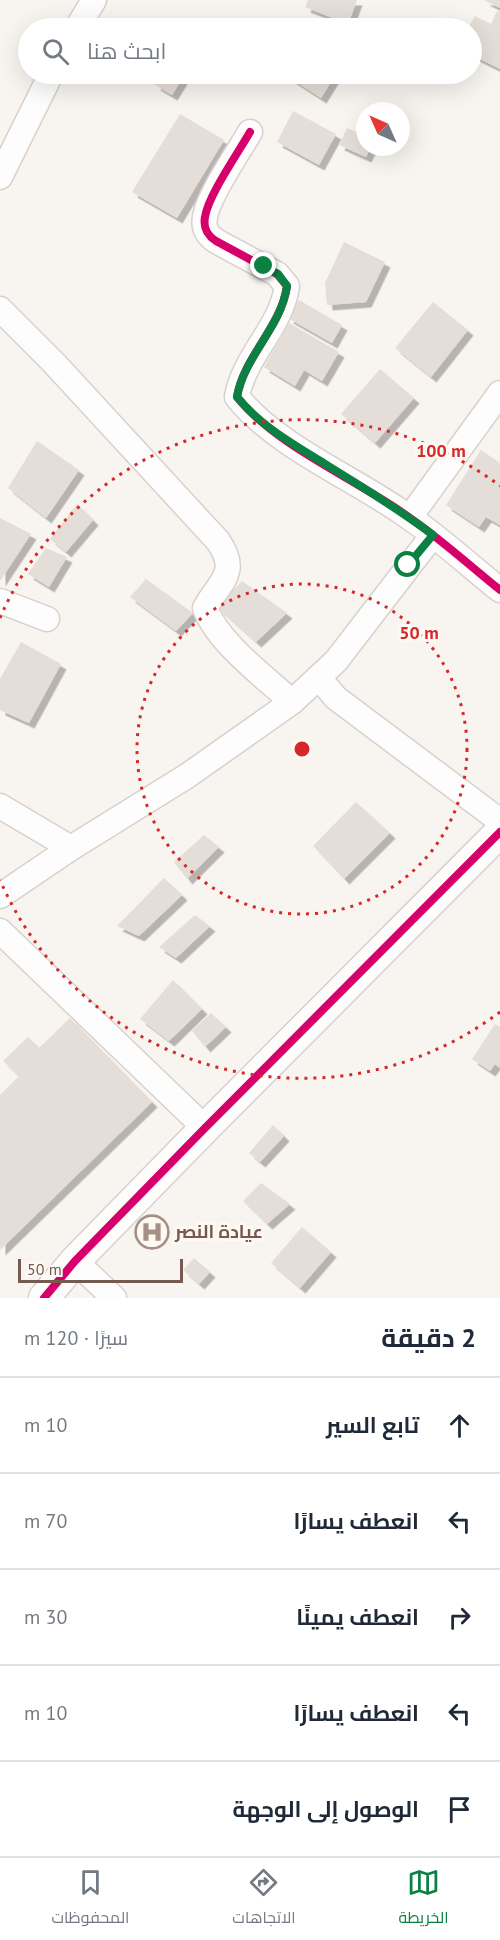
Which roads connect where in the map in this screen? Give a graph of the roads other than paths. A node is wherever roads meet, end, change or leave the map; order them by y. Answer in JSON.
{"nodes":[{"id":1,"x":94,"y":0,"type":"edge"},
{"id":2,"x":83,"y":18,"type":"edge"},
{"id":3,"x":46,"y":84,"type":"edge"},
{"id":4,"x":250,"y":132,"type":"dead end"},
{"id":5,"x":0,"y":177,"type":"edge"},
{"id":6,"x":0,"y":309,"type":"edge"},
{"id":7,"x":500,"y":393,"type":"edge"},
{"id":8,"x":410,"y":518,"type":"junction"},
{"id":9,"x":433,"y":535,"type":"junction"},
{"id":10,"x":500,"y":590,"type":"edge"},
{"id":11,"x":0,"y":601,"type":"edge"},
{"id":12,"x":47,"y":619,"type":"dead end"},
{"id":13,"x":319,"y":678,"type":"junction"},
{"id":14,"x":292,"y":702,"type":"junction"},
{"id":15,"x":0,"y":806,"type":"edge"},
{"id":16,"x":500,"y":821,"type":"edge"},
{"id":17,"x":500,"y":832,"type":"edge"},
{"id":18,"x":71,"y":848,"type":"junction"},
{"id":19,"x":0,"y":896,"type":"edge"},
{"id":20,"x":0,"y":931,"type":"edge"},
{"id":21,"x":205,"y":1128,"type":"junction"},
{"id":22,"x":75,"y":1262,"type":"junction"},
{"id":23,"x":44,"y":1298,"type":"edge"},
{"id":24,"x":114,"y":1298,"type":"edge"}],
"edges":[{"from":1,"to":2,"type":"street"},
{"from":3,"to":5,"type":"street"},
{"from":4,"to":8,"type":"street"},
{"from":6,"to":14,"type":"street"},
{"from":7,"to":8,"type":"street"},
{"from":8,"to":9,"type":"street"},
{"from":9,"to":10,"type":"street"},
{"from":9,"to":13,"type":"street"},
{"from":11,"to":12,"type":"street"},
{"from":13,"to":14,"type":"street"},
{"from":13,"to":16,"type":"street"},
{"from":14,"to":18,"type":"street"},
{"from":15,"to":18,"type":"street"},
{"from":17,"to":21,"type":"street"},
{"from":18,"to":19,"type":"street"},
{"from":20,"to":21,"type":"street"},
{"from":21,"to":22,"type":"street"},
{"from":22,"to":23,"type":"street"},
{"from":22,"to":24,"type":"street"}]}
